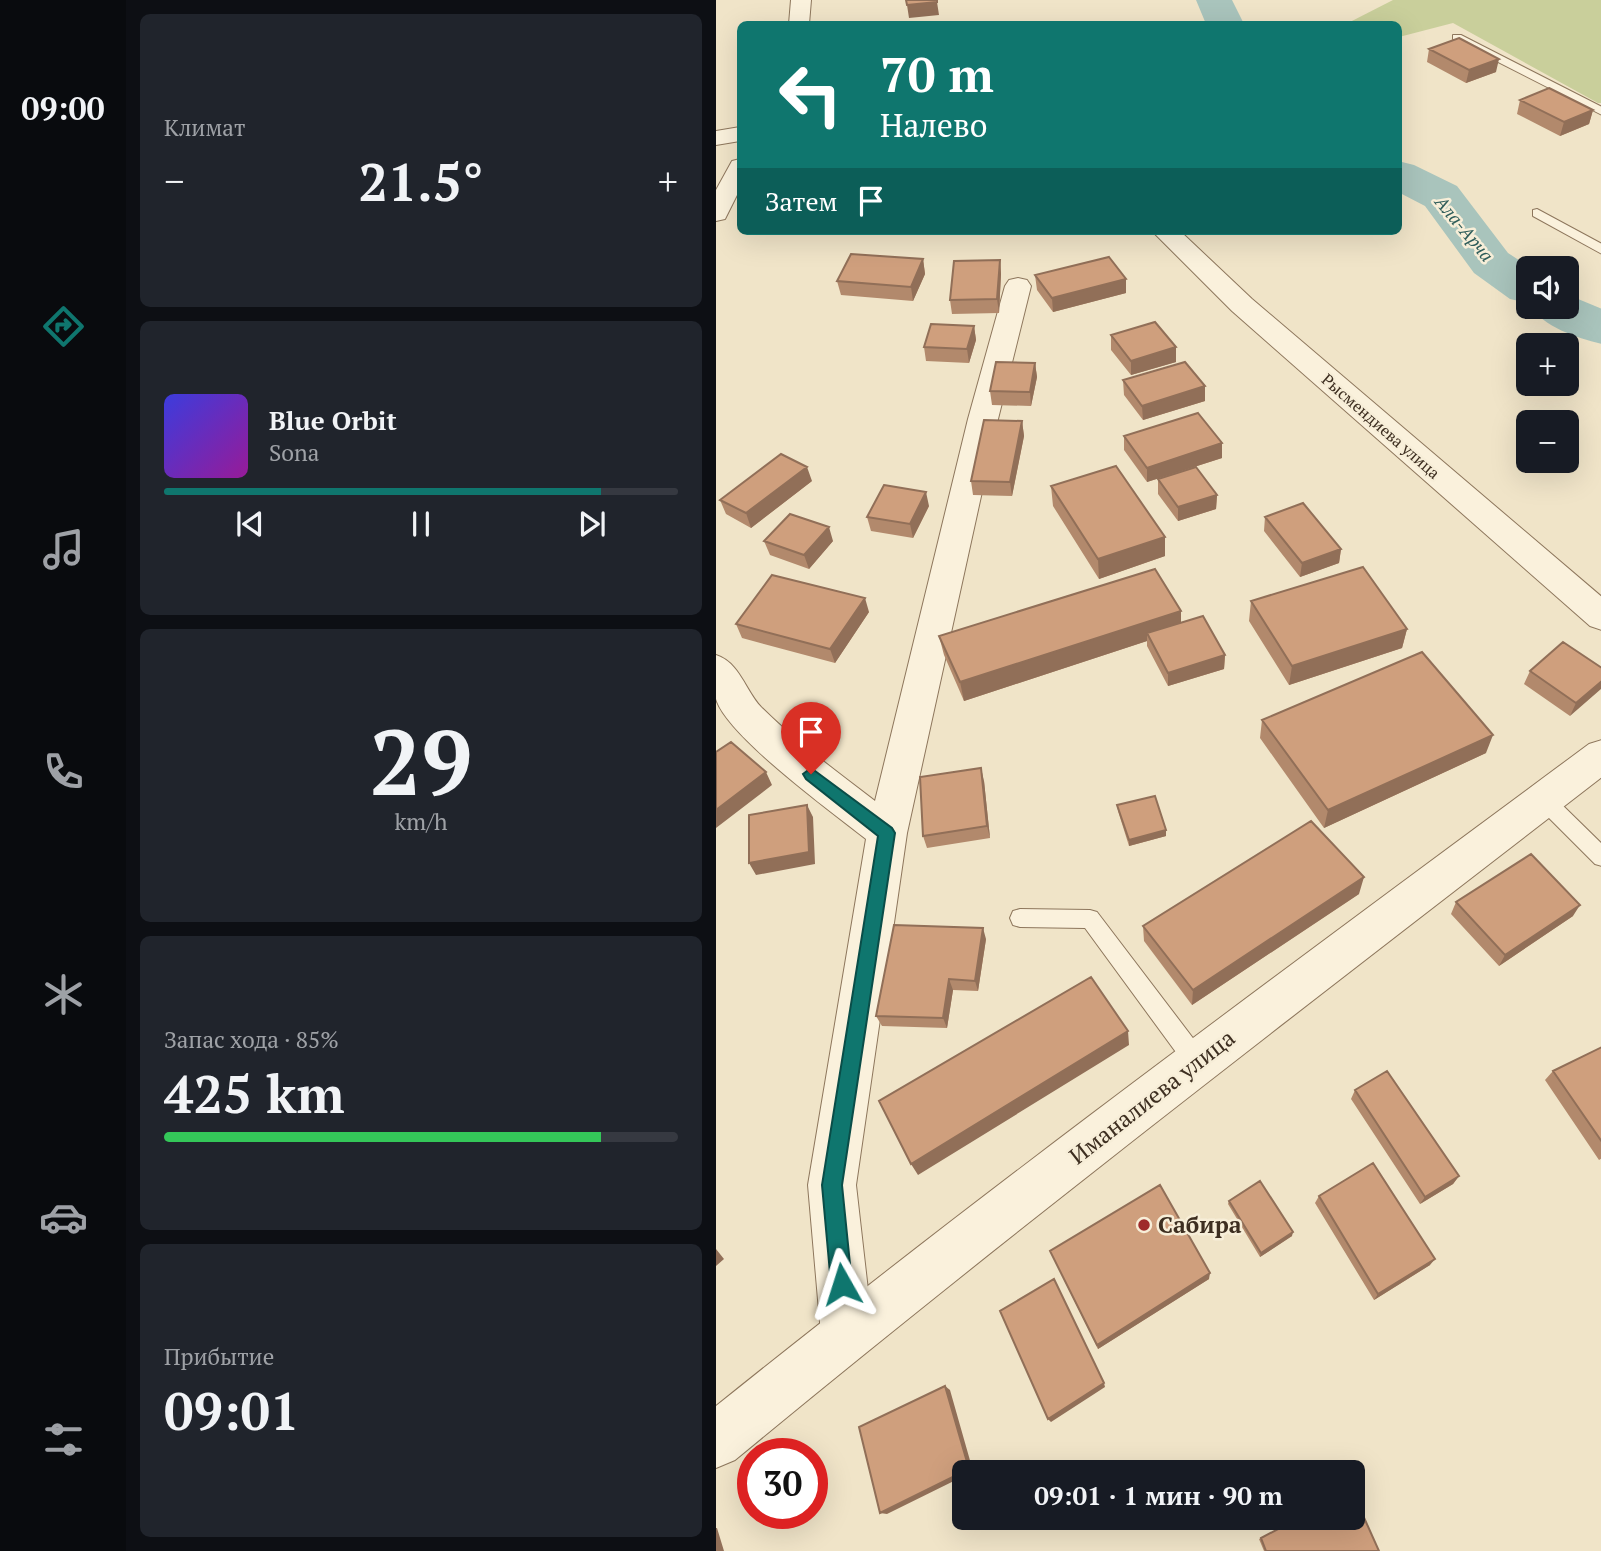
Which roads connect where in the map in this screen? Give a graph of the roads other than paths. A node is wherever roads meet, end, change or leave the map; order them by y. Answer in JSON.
{"nodes":[{"id":1,"x":801,"y":0,"type":"edge"},
{"id":2,"x":799,"y":21,"type":"edge"},
{"id":3,"x":1457,"y":37,"type":"edge"},
{"id":4,"x":1601,"y":112,"type":"edge"},
{"id":5,"x":737,"y":134,"type":"edge"},
{"id":6,"x":716,"y":138,"type":"edge"},
{"id":7,"x":737,"y":172,"type":"edge"},
{"id":8,"x":1537,"y":213,"type":"dead end"},
{"id":9,"x":716,"y":214,"type":"edge"},
{"id":10,"x":1169,"y":235,"type":"edge"},
{"id":11,"x":1601,"y":250,"type":"edge"},
{"id":12,"x":1018,"y":286,"type":"dead end"},
{"id":13,"x":1601,"y":617,"type":"edge"},
{"id":14,"x":716,"y":669,"type":"edge"},
{"id":15,"x":1598,"y":757,"type":"edge"},
{"id":16,"x":1544,"y":800,"type":"junction"},
{"id":17,"x":887,"y":833,"type":"junction"},
{"id":18,"x":1601,"y":858,"type":"edge"},
{"id":19,"x":1020,"y":918,"type":"dead end"},
{"id":20,"x":1197,"y":1062,"type":"junction"},
{"id":21,"x":847,"y":1334,"type":"junction"},
{"id":22,"x":716,"y":1441,"type":"edge"}],
"edges":[{"from":1,"to":2,"type":"street"},
{"from":3,"to":4,"type":"lane"},
{"from":5,"to":6,"type":"street"},
{"from":7,"to":9,"type":"street"},
{"from":8,"to":11,"type":"lane"},
{"from":10,"to":13,"type":"street","name":"Рысмендиева улица"},
{"from":12,"to":17,"type":"street"},
{"from":14,"to":17,"type":"street"},
{"from":15,"to":16,"type":"street","name":"Иманалиева улица"},
{"from":16,"to":18,"type":"lane"},
{"from":16,"to":20,"type":"street","name":"Иманалиева улица"},
{"from":17,"to":21,"type":"street"},
{"from":19,"to":20,"type":"lane"},
{"from":20,"to":21,"type":"street","name":"Иманалиева улица"},
{"from":21,"to":22,"type":"street","name":"Иманалиева улица"}]}
